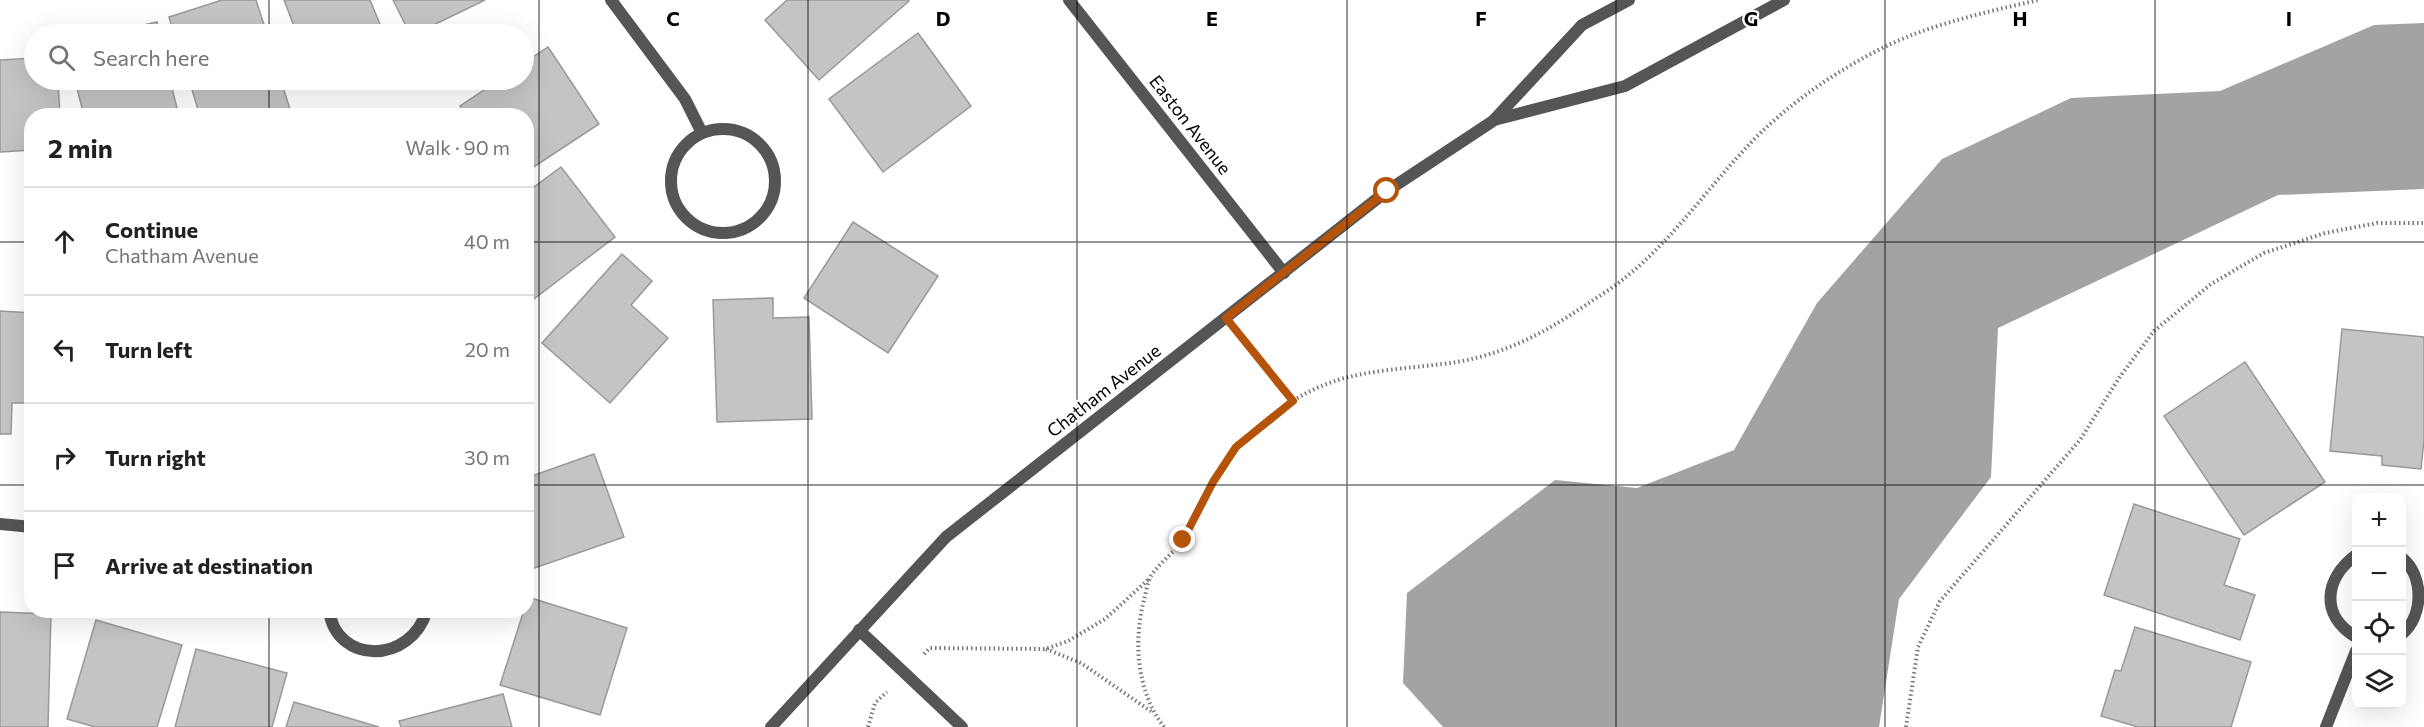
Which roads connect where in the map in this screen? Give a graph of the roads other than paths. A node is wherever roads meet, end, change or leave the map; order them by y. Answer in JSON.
{"nodes":[{"id":1,"x":611,"y":0,"type":"edge"},
{"id":2,"x":1069,"y":0,"type":"edge"},
{"id":3,"x":1629,"y":0,"type":"edge"},
{"id":4,"x":1784,"y":0,"type":"edge"},
{"id":5,"x":1493,"y":121,"type":"junction"},
{"id":6,"x":702,"y":133,"type":"junction"},
{"id":7,"x":1284,"y":273,"type":"junction"},
{"id":8,"x":0,"y":524,"type":"edge"},
{"id":9,"x":24,"y":526,"type":"edge"},
{"id":10,"x":2352,"y":558,"type":"edge"},
{"id":11,"x":2406,"y":562,"type":"edge"},
{"id":12,"x":332,"y":618,"type":"edge"},
{"id":13,"x":424,"y":618,"type":"edge"},
{"id":14,"x":859,"y":630,"type":"junction"},
{"id":15,"x":2406,"y":630,"type":"edge"},
{"id":16,"x":2352,"y":635,"type":"edge"},
{"id":17,"x":2354,"y":655,"type":"edge"},
{"id":18,"x":771,"y":727,"type":"edge"},
{"id":19,"x":962,"y":727,"type":"edge"},
{"id":20,"x":2326,"y":727,"type":"edge"}],
"edges":[{"from":1,"to":6,"type":"street"},
{"from":2,"to":7,"type":"street","name":"Easton Avenue"},
{"from":3,"to":5,"type":"street","name":"Chatham Avenue"},
{"from":4,"to":5,"type":"street","name":"Chatham Avenue"},
{"from":5,"to":7,"type":"street","name":"Chatham Avenue"},
{"from":6,"to":6,"type":"street"},
{"from":7,"to":14,"type":"street","name":"Chatham Avenue"},
{"from":8,"to":9,"type":"street"},
{"from":10,"to":16,"type":"street"},
{"from":11,"to":15,"type":"street"},
{"from":12,"to":13,"type":"street"},
{"from":14,"to":18,"type":"street","name":"Chatham Avenue"},
{"from":14,"to":19,"type":"street"},
{"from":17,"to":20,"type":"street"}]}
